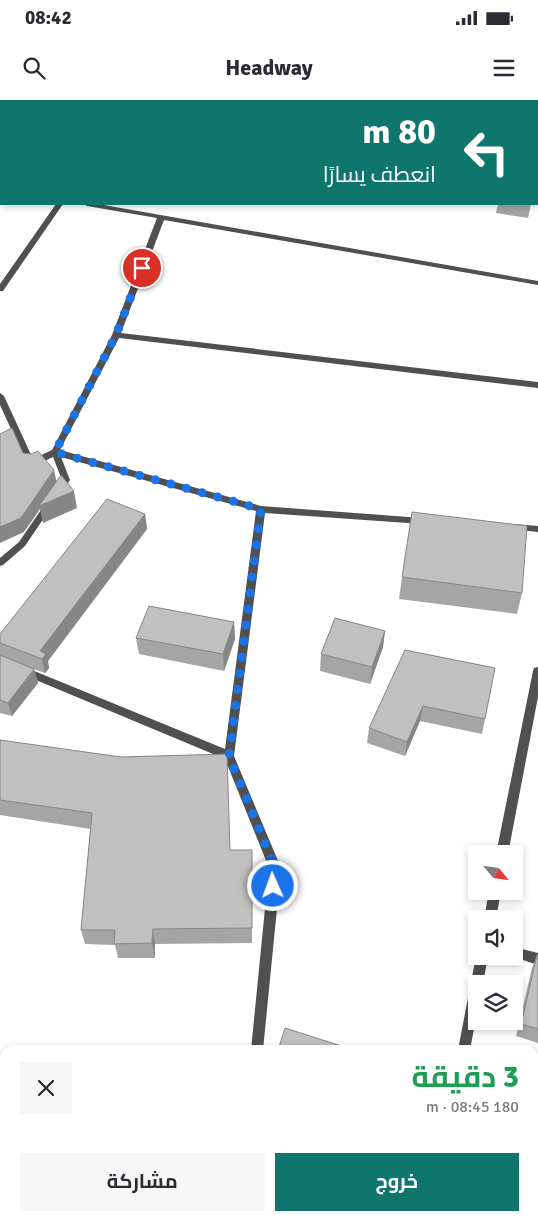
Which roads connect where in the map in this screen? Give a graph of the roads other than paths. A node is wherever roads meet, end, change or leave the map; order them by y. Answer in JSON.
{"nodes":[{"id":1,"x":58,"y":205,"type":"edge"},
{"id":2,"x":93,"y":205,"type":"edge"},
{"id":3,"x":161,"y":217,"type":"junction"},
{"id":4,"x":538,"y":283,"type":"edge"},
{"id":5,"x":0,"y":289,"type":"edge"},
{"id":6,"x":116,"y":335,"type":"junction"},
{"id":7,"x":538,"y":385,"type":"edge"},
{"id":8,"x":0,"y":396,"type":"edge"},
{"id":9,"x":55,"y":452,"type":"junction"},
{"id":10,"x":261,"y":509,"type":"junction"},
{"id":11,"x":429,"y":521,"type":"edge"},
{"id":12,"x":508,"y":527,"type":"edge"},
{"id":13,"x":538,"y":529,"type":"edge"},
{"id":14,"x":0,"y":563,"type":"edge"},
{"id":15,"x":0,"y":661,"type":"edge"},
{"id":16,"x":538,"y":671,"type":"edge"},
{"id":17,"x":527,"y":728,"type":"junction"},
{"id":18,"x":538,"y":730,"type":"edge"},
{"id":19,"x":229,"y":756,"type":"junction"},
{"id":20,"x":504,"y":845,"type":"edge"},
{"id":21,"x":523,"y":955,"type":"edge"},
{"id":22,"x":538,"y":959,"type":"edge"},
{"id":23,"x":468,"y":1030,"type":"edge"},
{"id":24,"x":258,"y":1045,"type":"edge"},
{"id":25,"x":465,"y":1045,"type":"edge"}],
"edges":[{"from":1,"to":5,"type":"street"},
{"from":2,"to":3,"type":"street"},
{"from":3,"to":4,"type":"street"},
{"from":3,"to":6,"type":"street"},
{"from":6,"to":7,"type":"street"},
{"from":6,"to":9,"type":"street"},
{"from":8,"to":9,"type":"street"},
{"from":9,"to":10,"type":"street"},
{"from":9,"to":14,"type":"street"},
{"from":10,"to":11,"type":"street"},
{"from":10,"to":19,"type":"street"},
{"from":12,"to":13,"type":"street"},
{"from":15,"to":19,"type":"street"},
{"from":16,"to":17,"type":"street"},
{"from":17,"to":18,"type":"street"},
{"from":17,"to":20,"type":"street"},
{"from":19,"to":24,"type":"street"},
{"from":21,"to":22,"type":"street"},
{"from":23,"to":25,"type":"street"}]}
